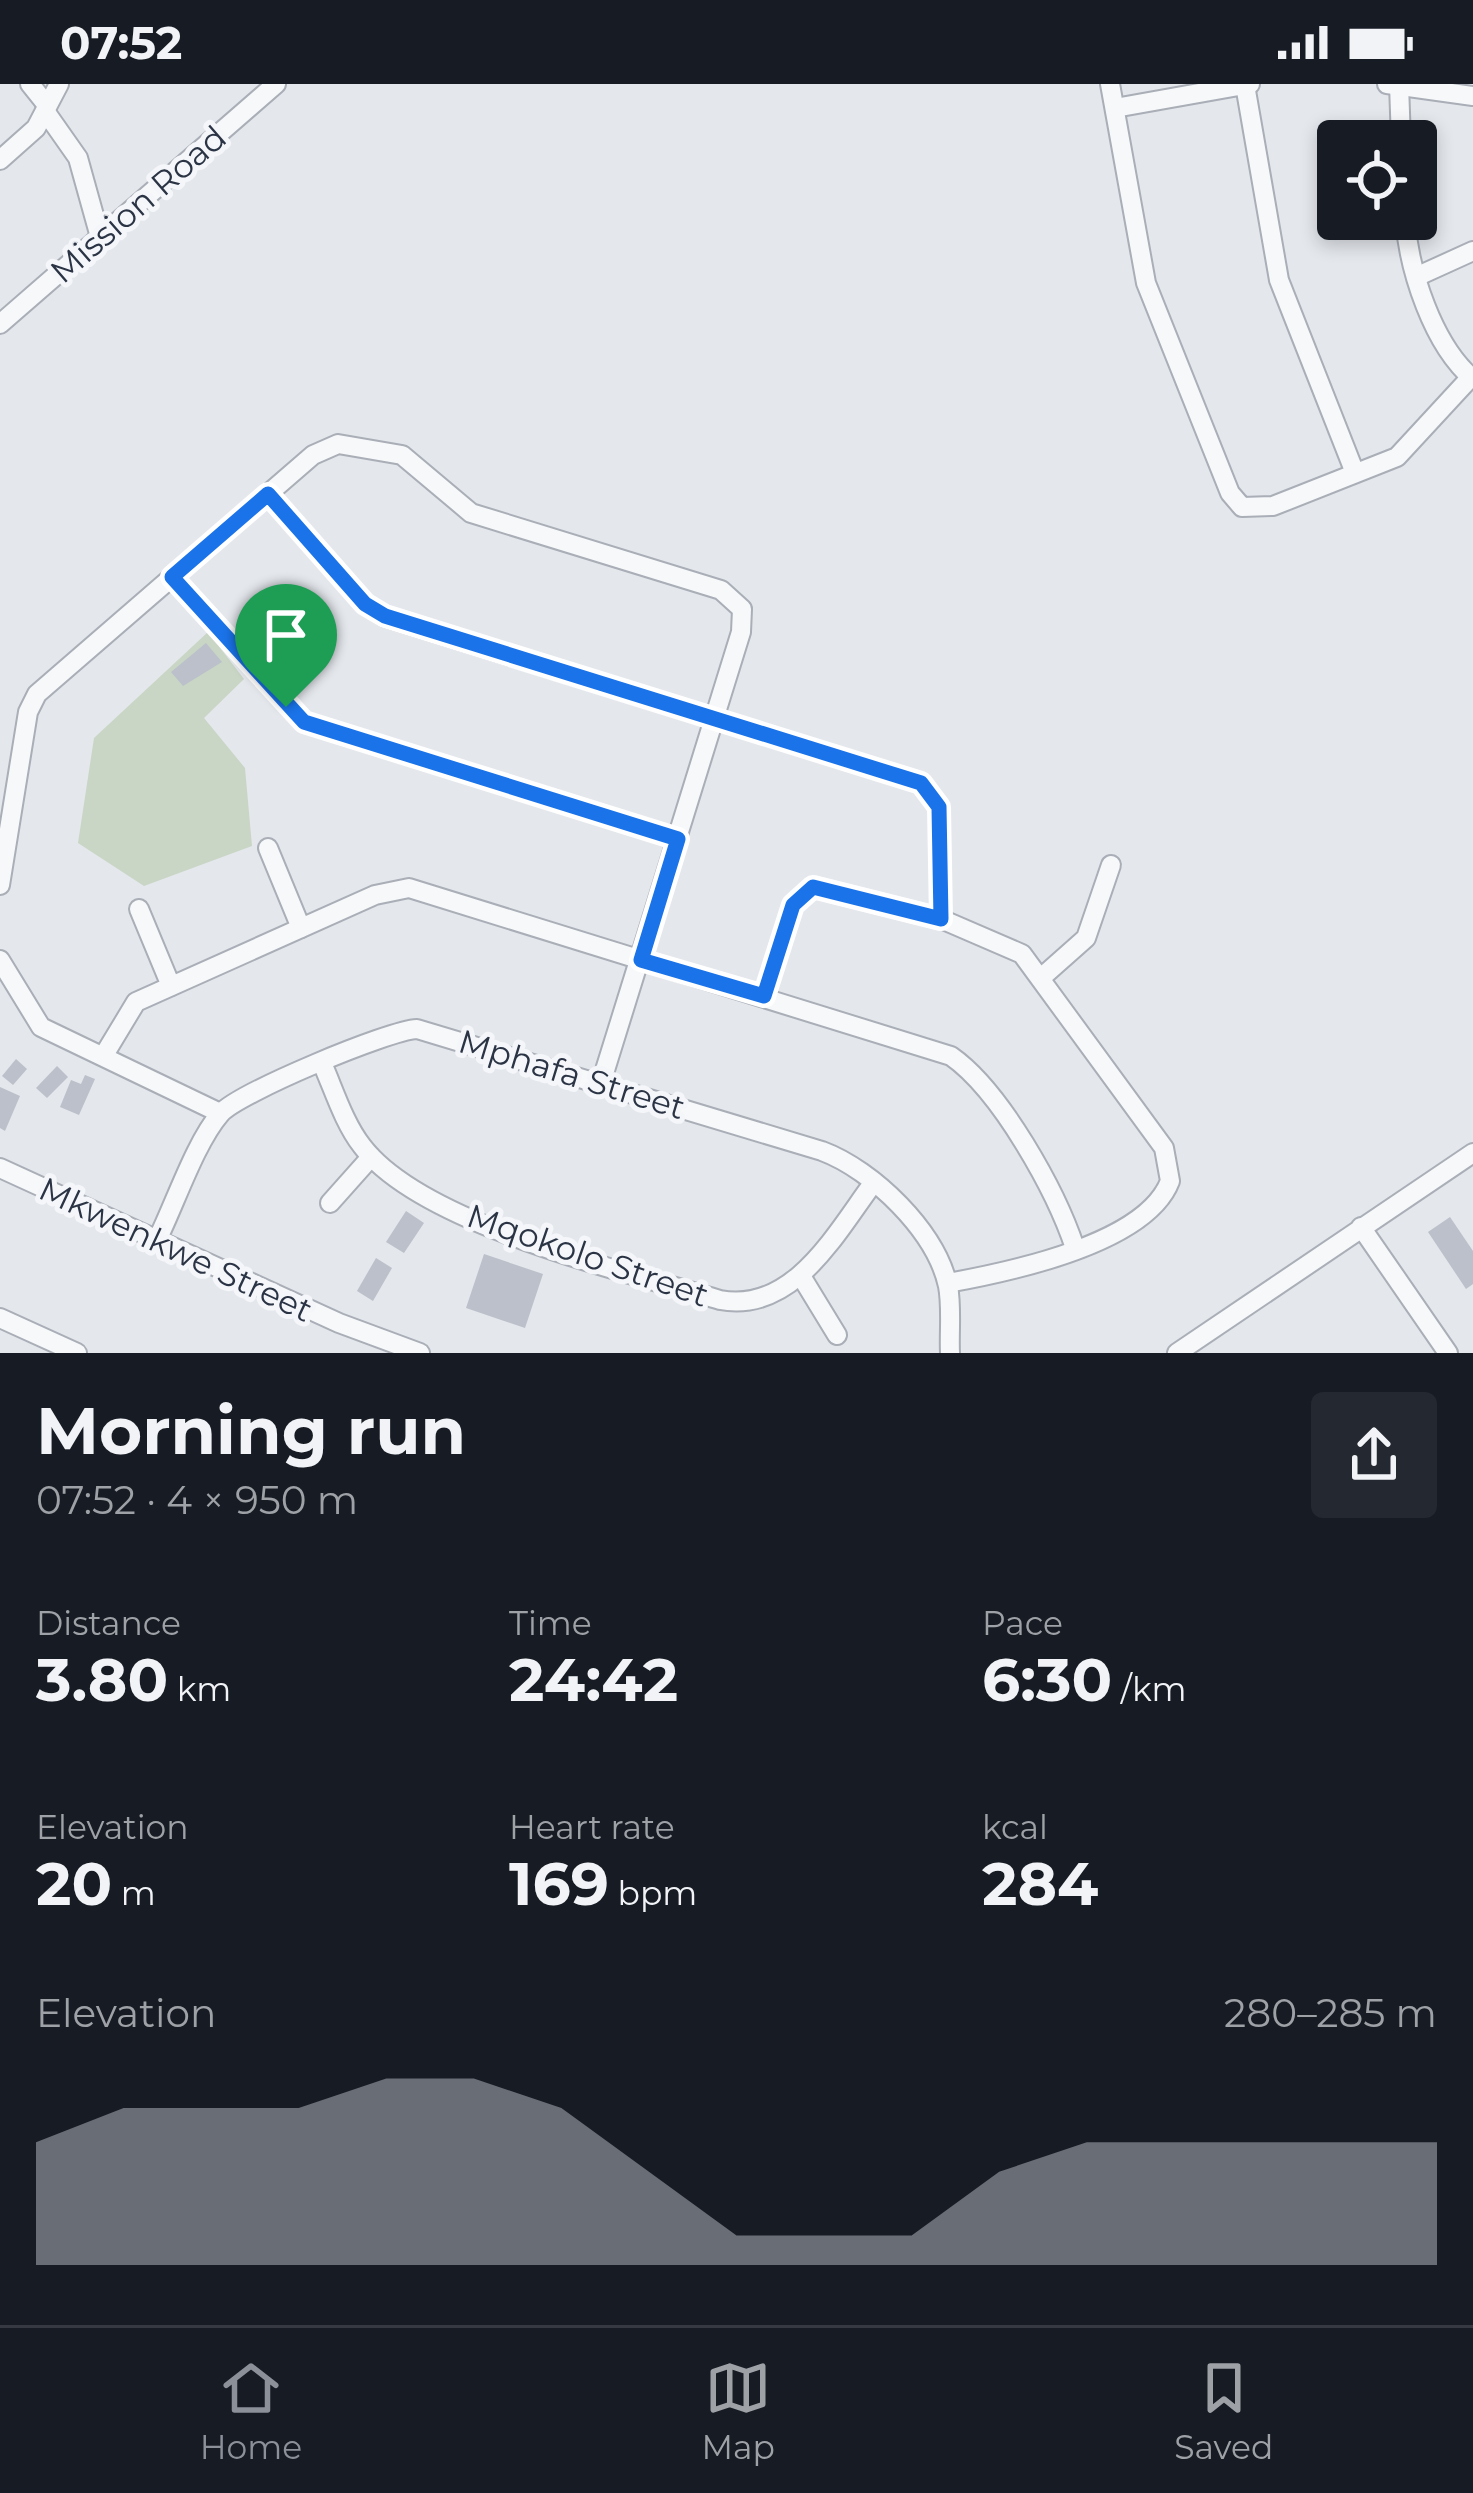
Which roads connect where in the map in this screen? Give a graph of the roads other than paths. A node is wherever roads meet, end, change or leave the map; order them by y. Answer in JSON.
{"nodes":[{"id":1,"x":30,"y":84,"type":"edge"},
{"id":2,"x":59,"y":84,"type":"edge"},
{"id":3,"x":276,"y":84,"type":"edge"},
{"id":4,"x":1110,"y":84,"type":"edge"},
{"id":5,"x":1248,"y":84,"type":"edge"},
{"id":6,"x":1387,"y":84,"type":"edge"},
{"id":7,"x":1399,"y":84,"type":"edge"},
{"id":8,"x":1473,"y":96,"type":"edge"},
{"id":9,"x":45,"y":108,"type":"junction"},
{"id":10,"x":1114,"y":108,"type":"junction"},
{"id":11,"x":1400,"y":120,"type":"edge"},
{"id":12,"x":0,"y":160,"type":"edge"},
{"id":13,"x":100,"y":237,"type":"junction"},
{"id":14,"x":1410,"y":240,"type":"edge"},
{"id":15,"x":1473,"y":251,"type":"edge"},
{"id":16,"x":1418,"y":276,"type":"junction"},
{"id":17,"x":0,"y":324,"type":"edge"},
{"id":18,"x":1471,"y":379,"type":"edge"},
{"id":19,"x":1355,"y":473,"type":"junction"},
{"id":20,"x":268,"y":494,"type":"junction"},
{"id":21,"x":172,"y":577,"type":"junction"},
{"id":22,"x":713,"y":719,"type":"junction"},
{"id":23,"x":0,"y":754,"type":"edge"},
{"id":24,"x":21,"y":758,"type":"junction"},
{"id":25,"x":678,"y":839,"type":"junction"},
{"id":26,"x":268,"y":848,"type":"dead end"},
{"id":27,"x":1111,"y":865,"type":"dead end"},
{"id":28,"x":0,"y":885,"type":"edge"},
{"id":29,"x":139,"y":909,"type":"dead end"},
{"id":30,"x":941,"y":919,"type":"junction"},
{"id":31,"x":302,"y":928,"type":"junction"},
{"id":32,"x":0,"y":960,"type":"edge"},
{"id":33,"x":641,"y":960,"type":"junction"},
{"id":34,"x":1042,"y":977,"type":"junction"},
{"id":35,"x":6,"y":985,"type":"edge"},
{"id":36,"x":171,"y":986,"type":"junction"},
{"id":37,"x":764,"y":996,"type":"junction"},
{"id":38,"x":104,"y":1055,"type":"junction"},
{"id":39,"x":322,"y":1064,"type":"junction"},
{"id":40,"x":601,"y":1083,"type":"junction"},
{"id":41,"x":220,"y":1113,"type":"junction"},
{"id":42,"x":1473,"y":1153,"type":"edge"},
{"id":43,"x":371,"y":1157,"type":"junction"},
{"id":44,"x":0,"y":1168,"type":"edge"},
{"id":45,"x":874,"y":1182,"type":"junction"},
{"id":46,"x":330,"y":1203,"type":"dead end"},
{"id":47,"x":1361,"y":1228,"type":"junction"},
{"id":48,"x":157,"y":1240,"type":"junction"},
{"id":49,"x":1075,"y":1248,"type":"junction"},
{"id":50,"x":801,"y":1276,"type":"junction"},
{"id":51,"x":948,"y":1283,"type":"junction"},
{"id":52,"x":0,"y":1318,"type":"edge"},
{"id":53,"x":837,"y":1335,"type":"dead end"},
{"id":54,"x":77,"y":1353,"type":"edge"},
{"id":55,"x":420,"y":1353,"type":"edge"},
{"id":56,"x":950,"y":1353,"type":"edge"},
{"id":57,"x":1177,"y":1353,"type":"edge"},
{"id":58,"x":1448,"y":1353,"type":"edge"}],
"edges":[{"from":1,"to":9,"type":"street"},
{"from":2,"to":9,"type":"street"},
{"from":3,"to":13,"type":"street","name":"Mission Road"},
{"from":4,"to":10,"type":"street"},
{"from":5,"to":10,"type":"street"},
{"from":5,"to":19,"type":"street"},
{"from":6,"to":7,"type":"street"},
{"from":7,"to":8,"type":"street"},
{"from":7,"to":11,"type":"street"},
{"from":9,"to":12,"type":"street"},
{"from":9,"to":13,"type":"street"},
{"from":10,"to":19,"type":"street"},
{"from":13,"to":17,"type":"street","name":"Mission Road"},
{"from":14,"to":16,"type":"street"},
{"from":15,"to":16,"type":"street"},
{"from":16,"to":18,"type":"street"},
{"from":18,"to":19,"type":"street"},
{"from":20,"to":21,"type":"street"},
{"from":20,"to":22,"type":"street"},
{"from":20,"to":22,"type":"street"},
{"from":21,"to":24,"type":"street"},
{"from":21,"to":25,"type":"street"},
{"from":22,"to":25,"type":"street"},
{"from":22,"to":30,"type":"street"},
{"from":23,"to":24,"type":"street"},
{"from":24,"to":28,"type":"street"},
{"from":25,"to":33,"type":"street"},
{"from":26,"to":31,"type":"street"},
{"from":27,"to":34,"type":"street"},
{"from":29,"to":36,"type":"street"},
{"from":30,"to":34,"type":"street"},
{"from":30,"to":37,"type":"street"},
{"from":31,"to":33,"type":"street"},
{"from":31,"to":36,"type":"street"},
{"from":32,"to":35,"type":"street"},
{"from":33,"to":37,"type":"street"},
{"from":33,"to":40,"type":"street"},
{"from":34,"to":49,"type":"street"},
{"from":35,"to":38,"type":"street"},
{"from":36,"to":38,"type":"street"},
{"from":37,"to":49,"type":"street"},
{"from":38,"to":41,"type":"street"},
{"from":39,"to":40,"type":"street","name":"Mphafa Street"},
{"from":39,"to":41,"type":"street","name":"Mphafa Street"},
{"from":39,"to":43,"type":"street","name":"Mqokolo Street"},
{"from":40,"to":45,"type":"street","name":"Mphafa Street"},
{"from":41,"to":48,"type":"street"},
{"from":42,"to":47,"type":"street"},
{"from":43,"to":46,"type":"street"},
{"from":43,"to":50,"type":"street","name":"Mqokolo Street"},
{"from":44,"to":48,"type":"street","name":"Mkwenkwe Street"},
{"from":45,"to":50,"type":"street","name":"Mqokolo Street"},
{"from":45,"to":51,"type":"street","name":"Mphafa Street"},
{"from":47,"to":57,"type":"street"},
{"from":47,"to":58,"type":"street"},
{"from":48,"to":55,"type":"street","name":"Mkwenkwe Street"},
{"from":49,"to":51,"type":"street"},
{"from":50,"to":53,"type":"street"},
{"from":51,"to":56,"type":"street","name":"Mphafa Street"},
{"from":52,"to":54,"type":"street"}]}
